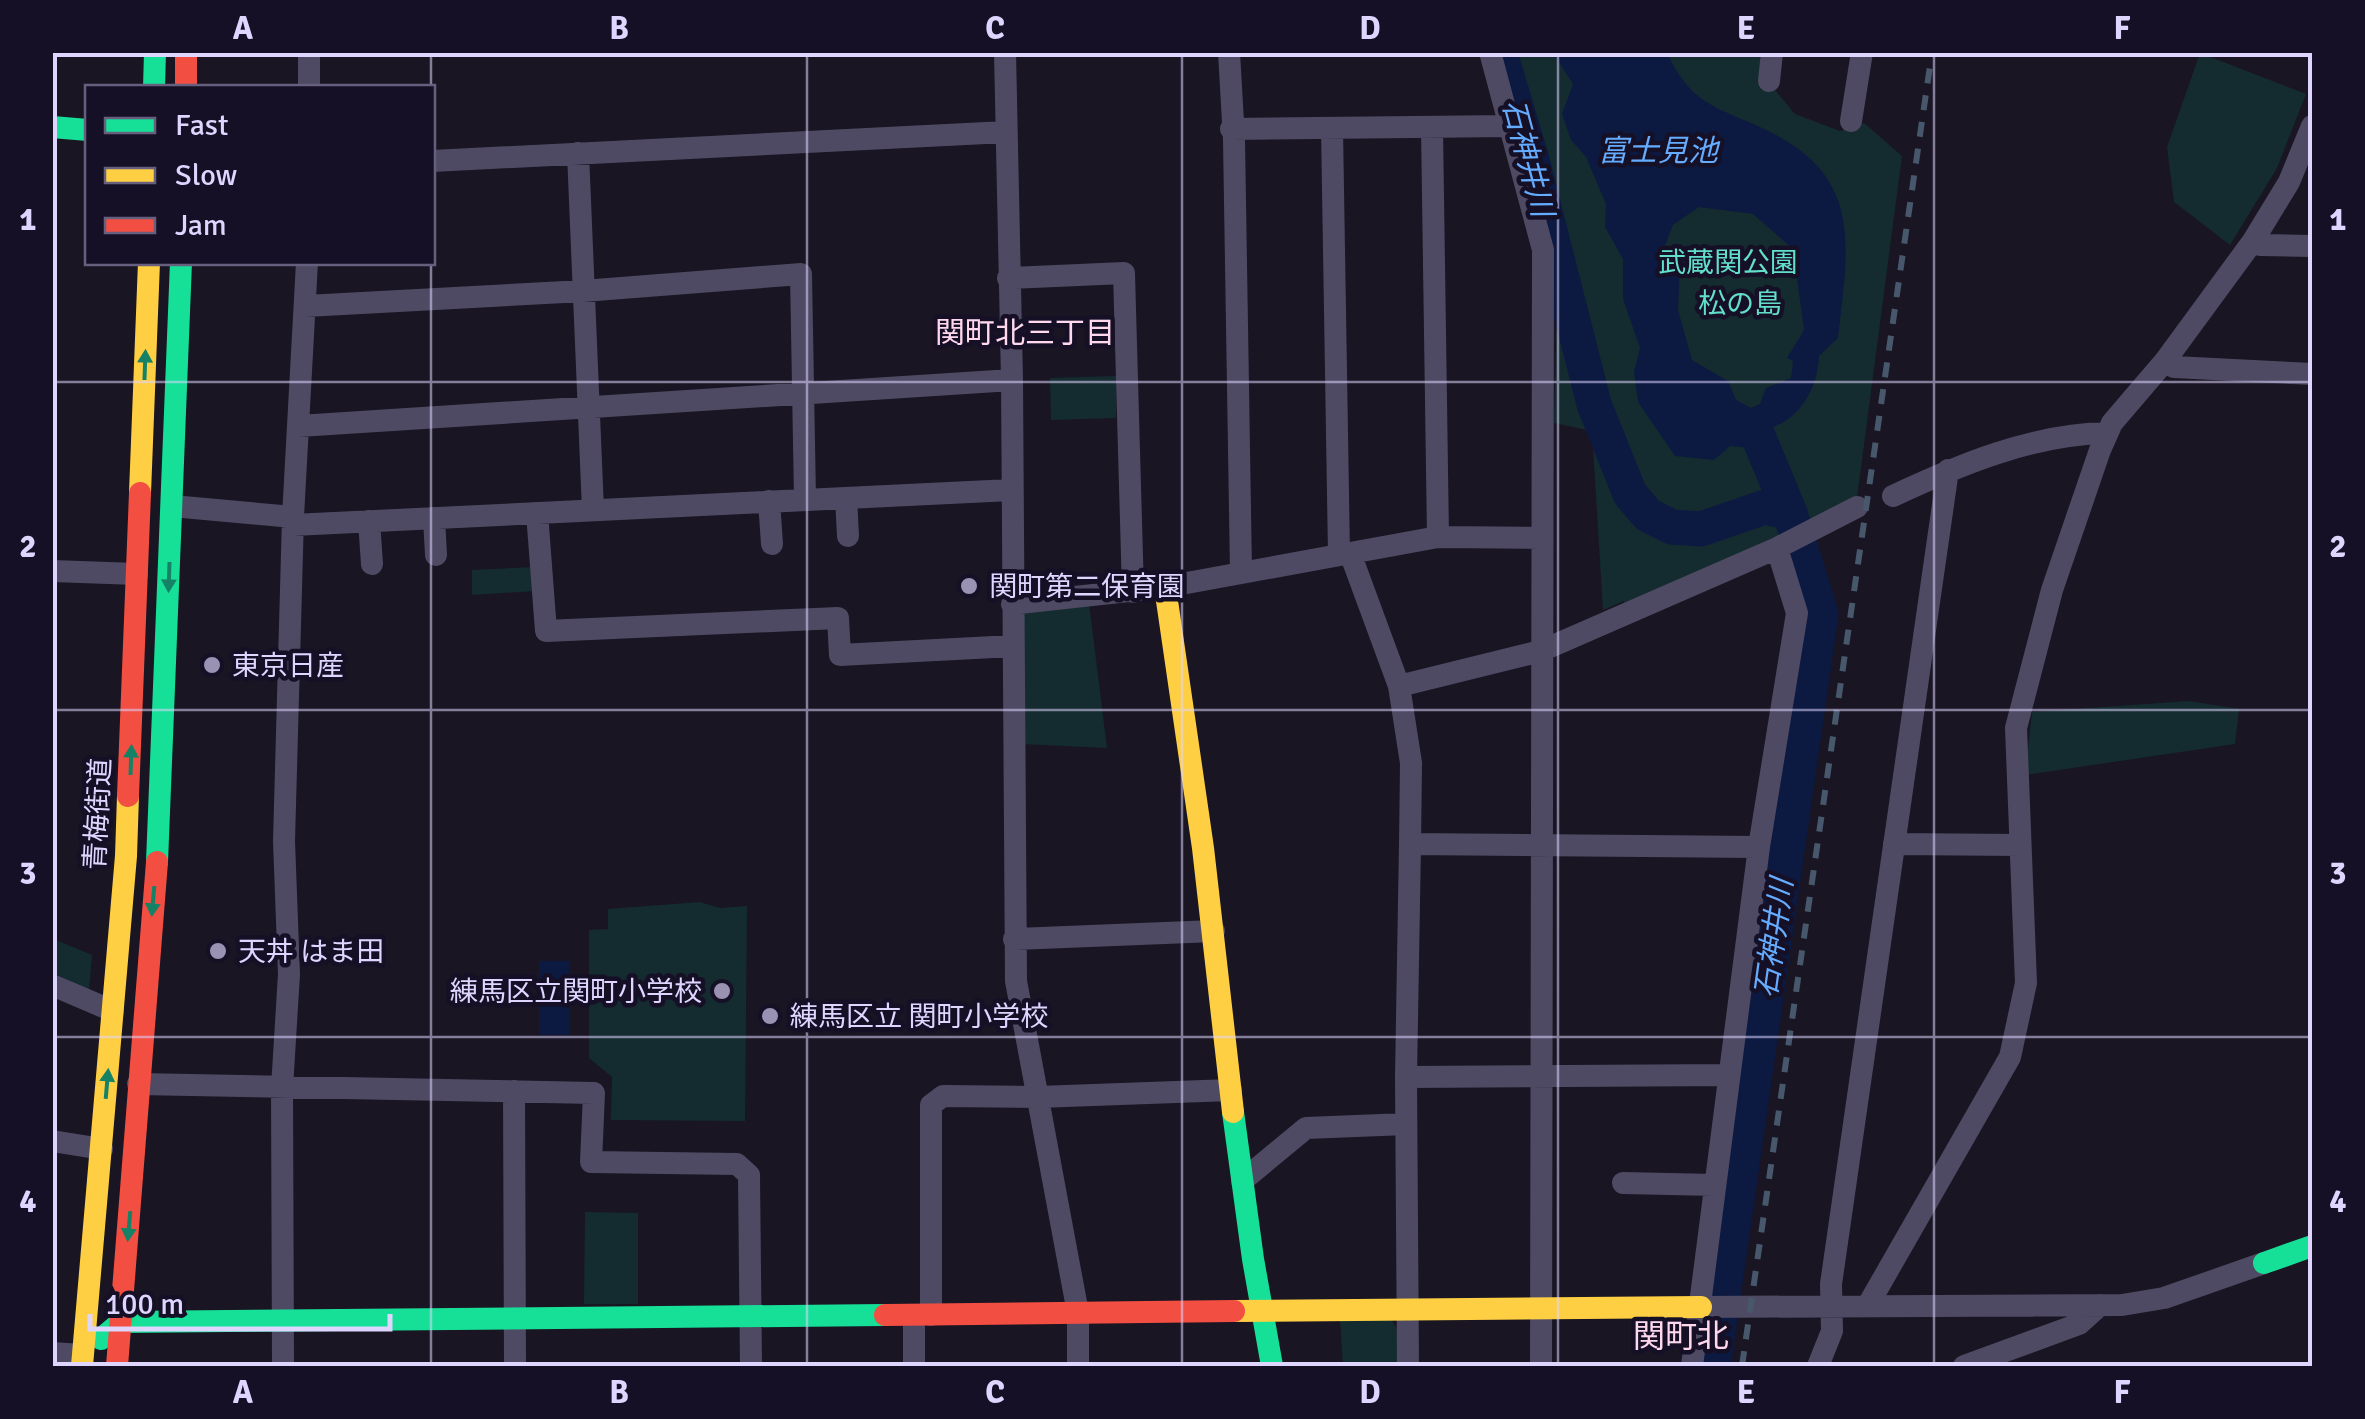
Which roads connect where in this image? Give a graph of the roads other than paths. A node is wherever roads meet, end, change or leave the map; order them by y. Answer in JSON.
{"nodes":[{"id":1,"x":155,"y":52,"type":"edge"},
{"id":2,"x":186,"y":52,"type":"edge"},
{"id":3,"x":309,"y":52,"type":"edge"},
{"id":4,"x":1004,"y":52,"type":"edge"},
{"id":5,"x":1229,"y":52,"type":"edge"},
{"id":6,"x":1490,"y":52,"type":"edge"},
{"id":7,"x":1772,"y":52,"type":"edge"},
{"id":8,"x":1862,"y":52,"type":"edge"},
{"id":9,"x":1769,"y":81,"type":"dead end"},
{"id":10,"x":154,"y":85,"type":"edge"},
{"id":11,"x":186,"y":85,"type":"edge"},
{"id":12,"x":309,"y":85,"type":"edge"},
{"id":13,"x":1851,"y":121,"type":"dead end"},
{"id":14,"x":1510,"y":126,"type":"junction"},
{"id":15,"x":2312,"y":126,"type":"edge"},
{"id":16,"x":52,"y":127,"type":"edge"},
{"id":17,"x":1332,"y":128,"type":"junction"},
{"id":18,"x":1432,"y":128,"type":"junction"},
{"id":19,"x":1232,"y":129,"type":"junction"},
{"id":20,"x":85,"y":130,"type":"edge"},
{"id":21,"x":1006,"y":132,"type":"junction"},
{"id":22,"x":578,"y":153,"type":"junction"},
{"id":23,"x":435,"y":161,"type":"edge"},
{"id":24,"x":2253,"y":241,"type":"junction"},
{"id":25,"x":2312,"y":246,"type":"edge"},
{"id":26,"x":149,"y":265,"type":"edge"},
{"id":27,"x":180,"y":265,"type":"edge"},
{"id":28,"x":307,"y":265,"type":"edge"},
{"id":29,"x":1008,"y":278,"type":"junction"},
{"id":30,"x":584,"y":291,"type":"junction"},
{"id":31,"x":306,"y":306,"type":"junction"},
{"id":32,"x":2165,"y":361,"type":"junction"},
{"id":33,"x":2312,"y":374,"type":"edge"},
{"id":34,"x":1012,"y":380,"type":"junction"},
{"id":35,"x":802,"y":394,"type":"junction"},
{"id":36,"x":590,"y":408,"type":"junction"},
{"id":37,"x":300,"y":426,"type":"junction"},
{"id":38,"x":2107,"y":433,"type":"junction"},
{"id":39,"x":1948,"y":470,"type":"junction"},
{"id":40,"x":1012,"y":490,"type":"junction"},
{"id":41,"x":1892,"y":496,"type":"dead end"},
{"id":42,"x":846,"y":498,"type":"junction"},
{"id":43,"x":805,"y":499,"type":"junction"},
{"id":44,"x":769,"y":501,"type":"junction"},
{"id":45,"x":172,"y":506,"type":"junction"},
{"id":46,"x":1857,"y":507,"type":"dead end"},
{"id":47,"x":594,"y":510,"type":"junction"},
{"id":48,"x":538,"y":513,"type":"junction"},
{"id":49,"x":434,"y":518,"type":"junction"},
{"id":50,"x":293,"y":521,"type":"junction"},
{"id":51,"x":369,"y":521,"type":"junction"},
{"id":52,"x":848,"y":536,"type":"dead end"},
{"id":53,"x":1438,"y":537,"type":"junction"},
{"id":54,"x":1542,"y":538,"type":"junction"},
{"id":55,"x":772,"y":544,"type":"dead end"},
{"id":56,"x":1782,"y":545,"type":"junction"},
{"id":57,"x":1345,"y":554,"type":"junction"},
{"id":58,"x":436,"y":555,"type":"dead end"},
{"id":59,"x":372,"y":564,"type":"dead end"},
{"id":60,"x":52,"y":571,"type":"edge"},
{"id":61,"x":1241,"y":572,"type":"junction"},
{"id":62,"x":137,"y":574,"type":"junction"},
{"id":63,"x":1165,"y":587,"type":"junction"},
{"id":64,"x":1133,"y":592,"type":"junction"},
{"id":65,"x":1012,"y":604,"type":"junction"},
{"id":66,"x":1013,"y":646,"type":"junction"},
{"id":67,"x":1541,"y":651,"type":"junction"},
{"id":68,"x":1399,"y":686,"type":"junction"},
{"id":69,"x":1410,"y":844,"type":"junction"},
{"id":70,"x":1894,"y":844,"type":"junction"},
{"id":71,"x":1542,"y":845,"type":"junction"},
{"id":72,"x":2020,"y":845,"type":"junction"},
{"id":73,"x":1759,"y":847,"type":"junction"},
{"id":74,"x":1214,"y":931,"type":"junction"},
{"id":75,"x":1014,"y":939,"type":"junction"},
{"id":76,"x":52,"y":985,"type":"edge"},
{"id":77,"x":113,"y":1011,"type":"junction"},
{"id":78,"x":1543,"y":1076,"type":"junction"},
{"id":79,"x":1728,"y":1076,"type":"junction"},
{"id":80,"x":1406,"y":1078,"type":"junction"},
{"id":81,"x":138,"y":1084,"type":"junction"},
{"id":82,"x":282,"y":1088,"type":"junction"},
{"id":83,"x":514,"y":1090,"type":"junction"},
{"id":84,"x":1230,"y":1090,"type":"junction"},
{"id":85,"x":1038,"y":1097,"type":"junction"},
{"id":86,"x":1406,"y":1124,"type":"junction"},
{"id":87,"x":52,"y":1142,"type":"edge"},
{"id":88,"x":102,"y":1149,"type":"junction"},
{"id":89,"x":1242,"y":1181,"type":"junction"},
{"id":90,"x":1623,"y":1183,"type":"dead end"},
{"id":91,"x":1716,"y":1185,"type":"junction"},
{"id":92,"x":2312,"y":1246,"type":"edge"},
{"id":93,"x":1830,"y":1305,"type":"junction"},
{"id":94,"x":1868,"y":1305,"type":"junction"},
{"id":95,"x":2100,"y":1305,"type":"junction"},
{"id":96,"x":1704,"y":1306,"type":"junction"},
{"id":97,"x":1542,"y":1308,"type":"junction"},
{"id":98,"x":1408,"y":1309,"type":"junction"},
{"id":99,"x":1261,"y":1312,"type":"junction"},
{"id":100,"x":1078,"y":1313,"type":"junction"},
{"id":101,"x":923,"y":1315,"type":"junction"},
{"id":102,"x":751,"y":1316,"type":"junction"},
{"id":103,"x":515,"y":1318,"type":"junction"},
{"id":104,"x":283,"y":1320,"type":"junction"},
{"id":105,"x":121,"y":1322,"type":"junction"},
{"id":106,"x":52,"y":1353,"type":"edge"},
{"id":107,"x":82,"y":1361,"type":"edge"},
{"id":108,"x":117,"y":1366,"type":"edge"},
{"id":109,"x":283,"y":1366,"type":"edge"},
{"id":110,"x":516,"y":1366,"type":"edge"},
{"id":111,"x":751,"y":1366,"type":"edge"},
{"id":112,"x":914,"y":1366,"type":"edge"},
{"id":113,"x":1078,"y":1366,"type":"edge"},
{"id":114,"x":1272,"y":1366,"type":"edge"},
{"id":115,"x":1408,"y":1366,"type":"edge"},
{"id":116,"x":1542,"y":1366,"type":"edge"},
{"id":117,"x":1692,"y":1366,"type":"edge"},
{"id":118,"x":1818,"y":1366,"type":"edge"},
{"id":119,"x":1964,"y":1366,"type":"edge"}],
"edges":[{"from":1,"to":10,"type":"street"},
{"from":2,"to":11,"type":"street"},
{"from":3,"to":12,"type":"street"},
{"from":4,"to":21,"type":"street"},
{"from":5,"to":19,"type":"street"},
{"from":6,"to":14,"type":"street"},
{"from":7,"to":9,"type":"street"},
{"from":8,"to":13,"type":"street"},
{"from":14,"to":18,"type":"street"},
{"from":14,"to":54,"type":"street"},
{"from":15,"to":24,"type":"street"},
{"from":16,"to":20,"type":"street"},
{"from":17,"to":18,"type":"street"},
{"from":17,"to":19,"type":"street"},
{"from":17,"to":57,"type":"street"},
{"from":18,"to":53,"type":"street"},
{"from":19,"to":61,"type":"street"},
{"from":21,"to":22,"type":"street"},
{"from":21,"to":29,"type":"street"},
{"from":22,"to":23,"type":"street"},
{"from":22,"to":30,"type":"street"},
{"from":24,"to":25,"type":"street"},
{"from":24,"to":32,"type":"street"},
{"from":62,"to":26,"type":"street","name":"青梅街道","one_way":true},
{"from":27,"to":45,"type":"street"},
{"from":28,"to":31,"type":"street"},
{"from":29,"to":34,"type":"street"},
{"from":29,"to":64,"type":"street"},
{"from":30,"to":31,"type":"street"},
{"from":30,"to":35,"type":"street"},
{"from":30,"to":36,"type":"street"},
{"from":31,"to":37,"type":"street"},
{"from":32,"to":33,"type":"street"},
{"from":32,"to":38,"type":"street"},
{"from":34,"to":35,"type":"street"},
{"from":34,"to":40,"type":"street"},
{"from":35,"to":36,"type":"street"},
{"from":35,"to":43,"type":"street"},
{"from":36,"to":37,"type":"street"},
{"from":36,"to":47,"type":"street"},
{"from":37,"to":50,"type":"street"},
{"from":38,"to":39,"type":"street"},
{"from":38,"to":72,"type":"street"},
{"from":39,"to":41,"type":"street"},
{"from":39,"to":70,"type":"street"},
{"from":40,"to":42,"type":"street"},
{"from":40,"to":65,"type":"street"},
{"from":42,"to":43,"type":"street"},
{"from":42,"to":52,"type":"street"},
{"from":43,"to":44,"type":"street"},
{"from":44,"to":47,"type":"street"},
{"from":44,"to":55,"type":"street"},
{"from":45,"to":50,"type":"street"},
{"from":45,"to":81,"type":"street","one_way":true},
{"from":46,"to":56,"type":"street"},
{"from":47,"to":48,"type":"street"},
{"from":48,"to":49,"type":"street"},
{"from":48,"to":66,"type":"street"},
{"from":49,"to":51,"type":"street"},
{"from":49,"to":58,"type":"street"},
{"from":50,"to":51,"type":"street"},
{"from":50,"to":82,"type":"street"},
{"from":51,"to":59,"type":"street"},
{"from":53,"to":54,"type":"street"},
{"from":53,"to":57,"type":"street"},
{"from":54,"to":67,"type":"street"},
{"from":56,"to":67,"type":"street"},
{"from":56,"to":73,"type":"street"},
{"from":57,"to":61,"type":"street"},
{"from":57,"to":68,"type":"street"},
{"from":60,"to":62,"type":"street"},
{"from":61,"to":63,"type":"street"},
{"from":77,"to":62,"type":"street","name":"青梅街道","one_way":true},
{"from":63,"to":64,"type":"street"},
{"from":63,"to":74,"type":"street"},
{"from":64,"to":65,"type":"street"},
{"from":65,"to":66,"type":"street"},
{"from":66,"to":75,"type":"street"},
{"from":67,"to":68,"type":"street"},
{"from":67,"to":71,"type":"street"},
{"from":68,"to":69,"type":"street"},
{"from":69,"to":71,"type":"street"},
{"from":69,"to":80,"type":"street"},
{"from":70,"to":72,"type":"street"},
{"from":70,"to":93,"type":"street"},
{"from":71,"to":73,"type":"street"},
{"from":71,"to":78,"type":"street"},
{"from":72,"to":94,"type":"street"},
{"from":73,"to":79,"type":"street"},
{"from":74,"to":75,"type":"street"},
{"from":74,"to":84,"type":"street"},
{"from":75,"to":85,"type":"street"},
{"from":76,"to":77,"type":"street"},
{"from":88,"to":77,"type":"street","name":"青梅街道","one_way":true},
{"from":78,"to":79,"type":"street"},
{"from":78,"to":80,"type":"street"},
{"from":78,"to":97,"type":"street"},
{"from":79,"to":91,"type":"street"},
{"from":80,"to":86,"type":"street"},
{"from":81,"to":82,"type":"street"},
{"from":81,"to":105,"type":"street","one_way":true},
{"from":82,"to":83,"type":"street"},
{"from":82,"to":104,"type":"street"},
{"from":83,"to":102,"type":"street"},
{"from":83,"to":103,"type":"street"},
{"from":84,"to":85,"type":"street"},
{"from":84,"to":89,"type":"street"},
{"from":85,"to":100,"type":"street"},
{"from":85,"to":101,"type":"street"},
{"from":86,"to":89,"type":"street"},
{"from":86,"to":98,"type":"street"},
{"from":87,"to":88,"type":"street"},
{"from":88,"to":107,"type":"street","name":"青梅街道"},
{"from":89,"to":99,"type":"street"},
{"from":90,"to":91,"type":"street"},
{"from":91,"to":96,"type":"street"},
{"from":92,"to":95,"type":"street"},
{"from":93,"to":94,"type":"street"},
{"from":93,"to":96,"type":"street"},
{"from":93,"to":118,"type":"street"},
{"from":94,"to":95,"type":"street"},
{"from":95,"to":119,"type":"street"},
{"from":96,"to":97,"type":"street"},
{"from":96,"to":117,"type":"street"},
{"from":97,"to":98,"type":"street"},
{"from":97,"to":116,"type":"street"},
{"from":98,"to":99,"type":"street"},
{"from":98,"to":115,"type":"street"},
{"from":99,"to":100,"type":"street"},
{"from":99,"to":114,"type":"street"},
{"from":100,"to":101,"type":"street"},
{"from":100,"to":113,"type":"street"},
{"from":101,"to":102,"type":"street"},
{"from":101,"to":112,"type":"street"},
{"from":102,"to":103,"type":"street"},
{"from":102,"to":111,"type":"street"},
{"from":103,"to":104,"type":"street"},
{"from":103,"to":110,"type":"street"},
{"from":104,"to":105,"type":"street"},
{"from":104,"to":109,"type":"street"},
{"from":105,"to":107,"type":"street"},
{"from":105,"to":108,"type":"street"},
{"from":106,"to":107,"type":"street"}]}
